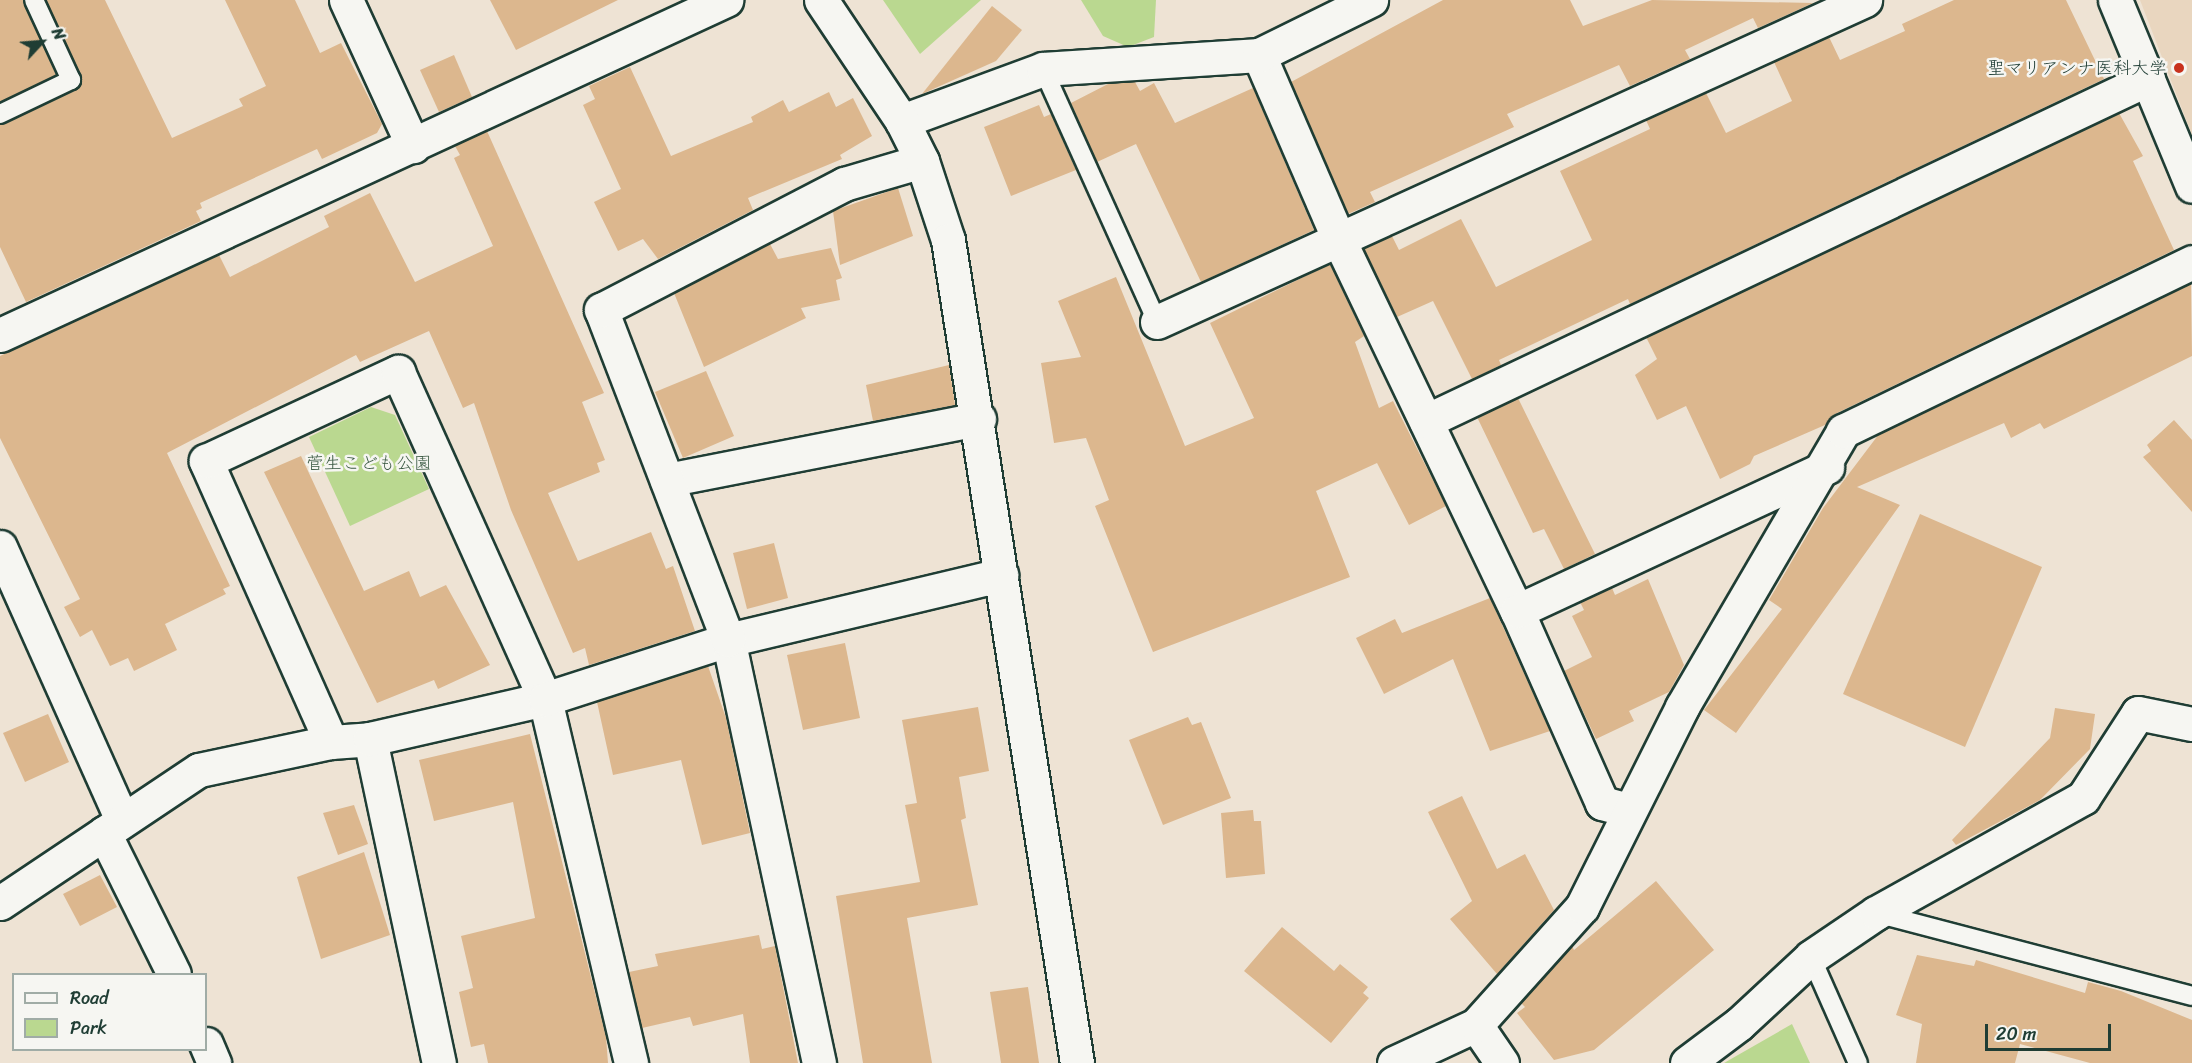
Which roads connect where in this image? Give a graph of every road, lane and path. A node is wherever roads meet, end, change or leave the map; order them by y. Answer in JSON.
{"nodes":[{"id":1,"x":34,"y":0,"type":"edge"},
{"id":2,"x":346,"y":0,"type":"edge"},
{"id":3,"x":726,"y":0,"type":"edge"},
{"id":4,"x":821,"y":0,"type":"edge"},
{"id":5,"x":1371,"y":0,"type":"edge"},
{"id":6,"x":1865,"y":0,"type":"edge"},
{"id":7,"x":2115,"y":0,"type":"edge"},
{"id":8,"x":1258,"y":55,"type":"junction"},
{"id":9,"x":1043,"y":69,"type":"junction"},
{"id":10,"x":2148,"y":79,"type":"junction"},
{"id":11,"x":0,"y":114,"type":"edge"},
{"id":12,"x":902,"y":121,"type":"junction"},
{"id":13,"x":413,"y":146,"type":"junction"},
{"id":14,"x":922,"y":161,"type":"junction"},
{"id":15,"x":2192,"y":186,"type":"edge"},
{"id":16,"x":1339,"y":240,"type":"junction"},
{"id":17,"x":2192,"y":262,"type":"edge"},
{"id":18,"x":1157,"y":322,"type":"joint"},
{"id":19,"x":0,"y":335,"type":"edge"},
{"id":20,"x":979,"y":419,"type":"junction"},
{"id":21,"x":1426,"y":421,"type":"junction"},
{"id":22,"x":1827,"y":467,"type":"junction"},
{"id":23,"x":667,"y":480,"type":"junction"},
{"id":24,"x":0,"y":547,"type":"edge"},
{"id":25,"x":1001,"y":574,"type":"junction"},
{"id":26,"x":1517,"y":611,"type":"junction"},
{"id":27,"x":728,"y":640,"type":"junction"},
{"id":28,"x":545,"y":699,"type":"junction"},
{"id":29,"x":2192,"y":724,"type":"edge"},
{"id":30,"x":370,"y":739,"type":"junction"},
{"id":31,"x":331,"y":742,"type":"junction"},
{"id":32,"x":1628,"y":810,"type":"junction"},
{"id":33,"x":112,"y":825,"type":"junction"},
{"id":34,"x":0,"y":903,"type":"edge"},
{"id":35,"x":1876,"y":913,"type":"junction"},
{"id":36,"x":1810,"y":957,"type":"junction"},
{"id":37,"x":173,"y":973,"type":"edge"},
{"id":38,"x":2192,"y":996,"type":"edge"},
{"id":39,"x":1476,"y":1025,"type":"junction"},
{"id":40,"x":207,"y":1046,"type":"edge"},
{"id":41,"x":214,"y":1063,"type":"edge"},
{"id":42,"x":439,"y":1063,"type":"edge"},
{"id":43,"x":631,"y":1063,"type":"edge"},
{"id":44,"x":819,"y":1063,"type":"edge"},
{"id":45,"x":1077,"y":1063,"type":"edge"},
{"id":46,"x":1394,"y":1063,"type":"edge"},
{"id":47,"x":1502,"y":1063,"type":"edge"},
{"id":48,"x":1687,"y":1063,"type":"edge"},
{"id":49,"x":1858,"y":1063,"type":"edge"}],
"edges":[{"from":1,"to":11,"type":"lane"},
{"from":2,"to":13,"type":"street"},
{"from":3,"to":13,"type":"street"},
{"from":4,"to":12,"type":"street"},
{"from":5,"to":8,"type":"street"},
{"from":6,"to":16,"type":"street"},
{"from":7,"to":10,"type":"street"},
{"from":8,"to":9,"type":"street"},
{"from":8,"to":16,"type":"street"},
{"from":9,"to":12,"type":"street"},
{"from":9,"to":18,"type":"lane"},
{"from":10,"to":15,"type":"street"},
{"from":10,"to":21,"type":"street"},
{"from":12,"to":14,"type":"street"},
{"from":13,"to":19,"type":"street"},
{"from":14,"to":20,"type":"street"},
{"from":14,"to":23,"type":"street"},
{"from":16,"to":18,"type":"street"},
{"from":16,"to":21,"type":"street"},
{"from":17,"to":22,"type":"street"},
{"from":20,"to":23,"type":"street"},
{"from":20,"to":25,"type":"street"},
{"from":21,"to":26,"type":"street"},
{"from":22,"to":26,"type":"street"},
{"from":22,"to":32,"type":"street"},
{"from":23,"to":27,"type":"street"},
{"from":24,"to":33,"type":"street"},
{"from":25,"to":27,"type":"street"},
{"from":25,"to":45,"type":"street"},
{"from":26,"to":32,"type":"street"},
{"from":27,"to":28,"type":"street"},
{"from":27,"to":44,"type":"street"},
{"from":28,"to":30,"type":"street"},
{"from":28,"to":31,"type":"street"},
{"from":28,"to":43,"type":"street"},
{"from":29,"to":35,"type":"street"},
{"from":30,"to":31,"type":"street"},
{"from":30,"to":42,"type":"street"},
{"from":31,"to":33,"type":"street"},
{"from":32,"to":39,"type":"street"},
{"from":33,"to":34,"type":"street"},
{"from":33,"to":37,"type":"street"},
{"from":35,"to":36,"type":"street"},
{"from":35,"to":38,"type":"lane"},
{"from":36,"to":48,"type":"street"},
{"from":36,"to":49,"type":"lane"},
{"from":39,"to":46,"type":"street"},
{"from":39,"to":47,"type":"street"},
{"from":40,"to":41,"type":"street"}]}
